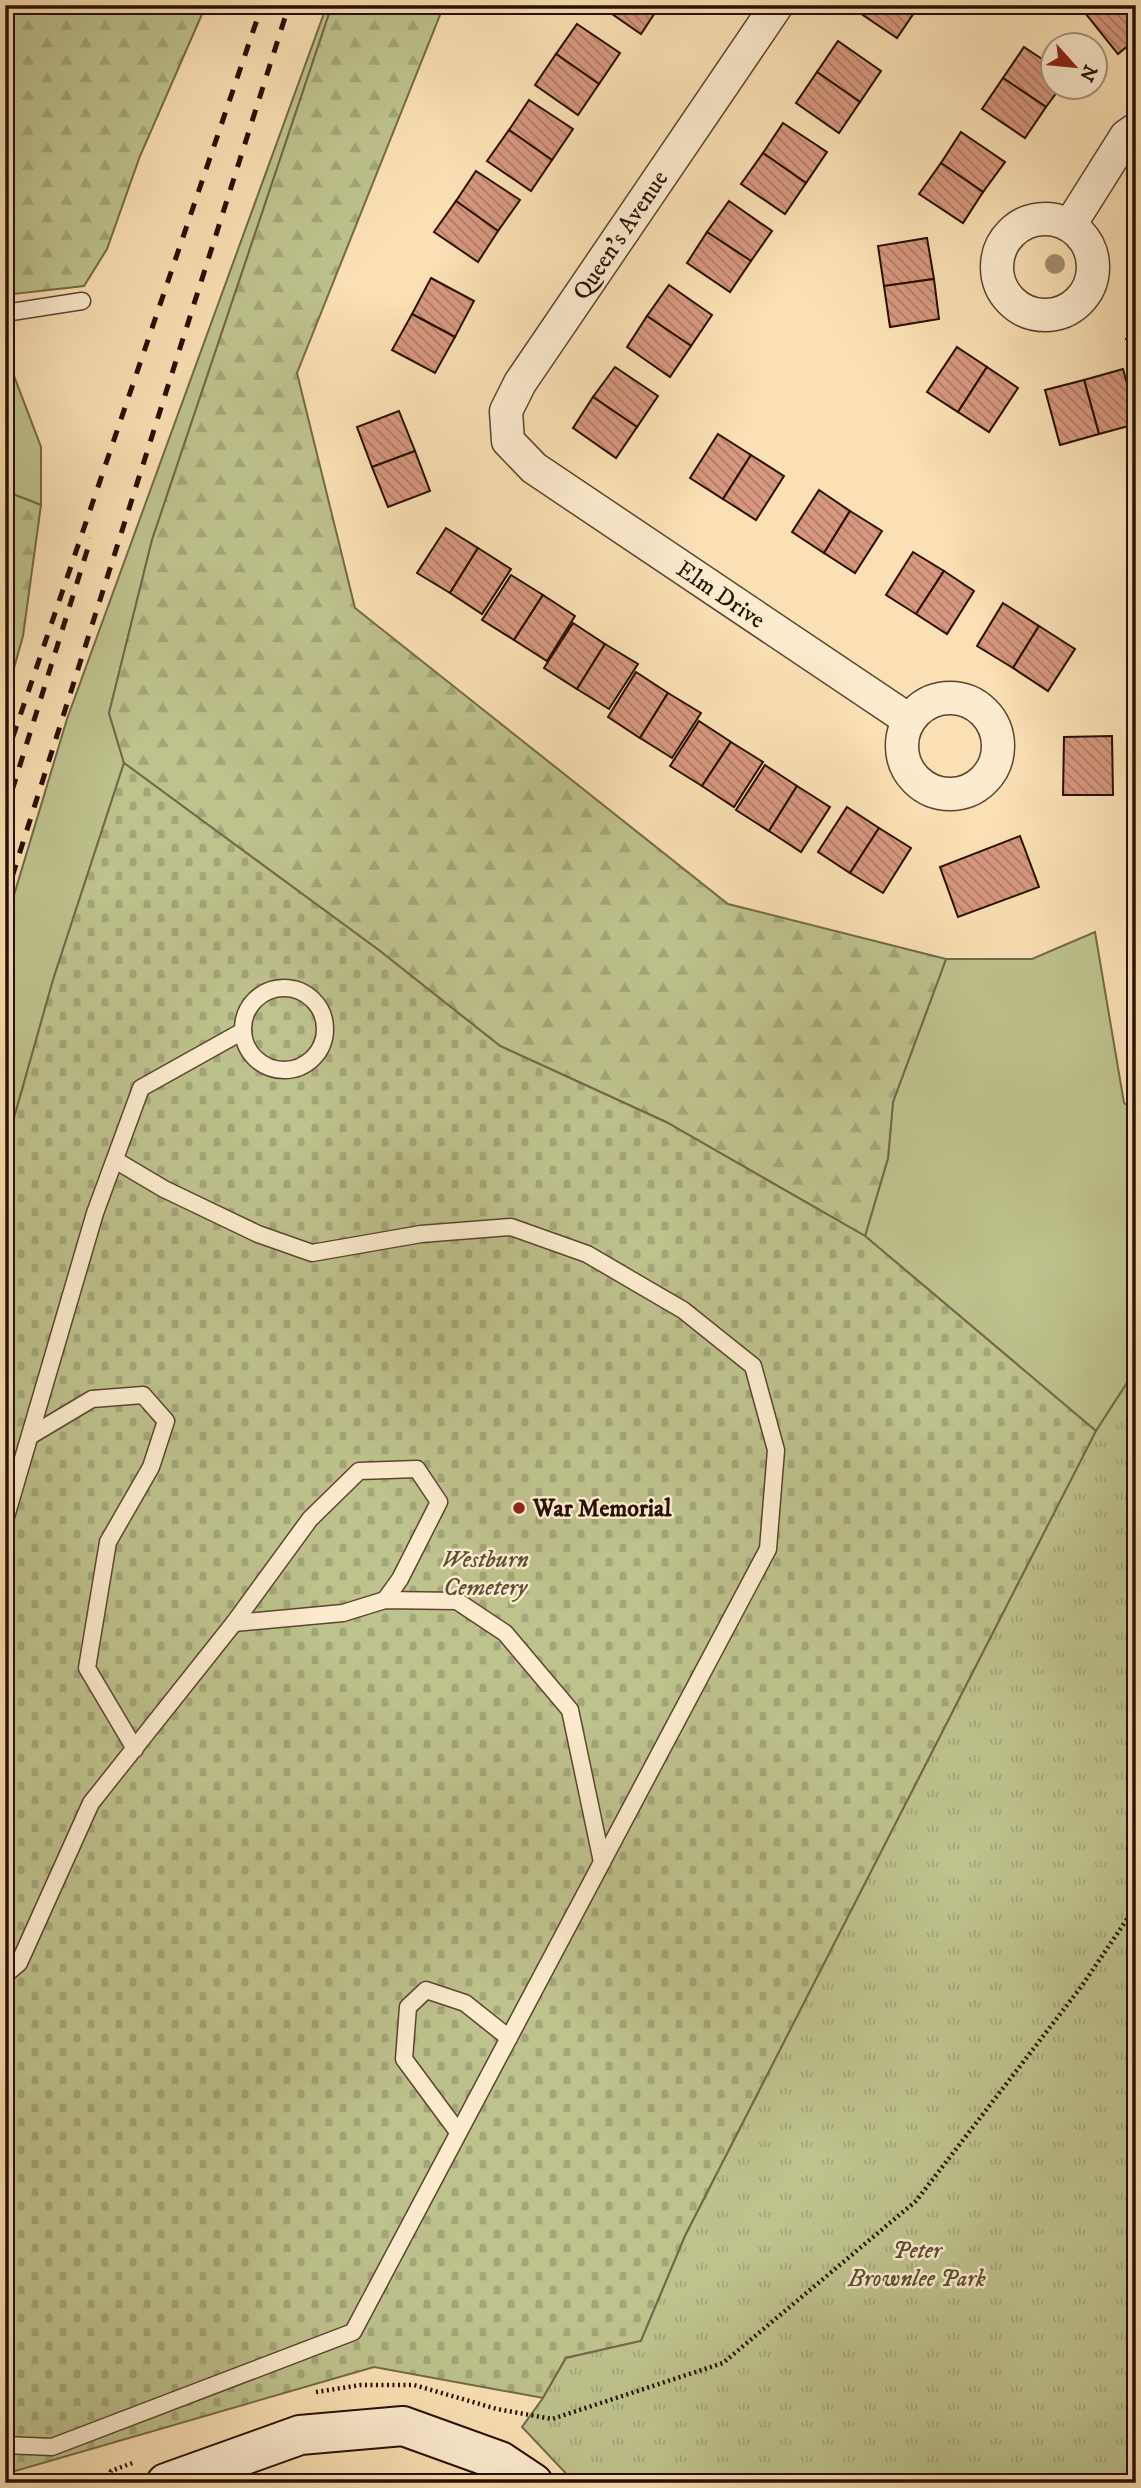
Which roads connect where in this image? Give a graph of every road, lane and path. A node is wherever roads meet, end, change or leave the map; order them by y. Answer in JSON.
{"nodes":[{"id":1,"x":777,"y":5,"type":"edge"},
{"id":2,"x":1136,"y":129,"type":"edge"},
{"id":3,"x":1070,"y":225,"type":"dead end"},
{"id":4,"x":82,"y":301,"type":"dead end"},
{"id":5,"x":5,"y":313,"type":"edge"},
{"id":6,"x":534,"y":468,"type":"joint"},
{"id":7,"x":909,"y":720,"type":"dead end"},
{"id":8,"x":243,"y":1031,"type":"junction"},
{"id":9,"x":115,"y":1160,"type":"junction"},
{"id":10,"x":30,"y":1436,"type":"junction"},
{"id":11,"x":5,"y":1520,"type":"edge"},
{"id":12,"x":384,"y":1600,"type":"junction"},
{"id":13,"x":234,"y":1623,"type":"junction"},
{"id":14,"x":135,"y":1749,"type":"junction"},
{"id":15,"x":603,"y":1862,"type":"junction"},
{"id":16,"x":1136,"y":1906,"type":"edge"},
{"id":17,"x":5,"y":1975,"type":"edge"},
{"id":18,"x":509,"y":2038,"type":"junction"},
{"id":19,"x":458,"y":2133,"type":"junction"},
{"id":20,"x":312,"y":2392,"type":"dead end"},
{"id":21,"x":5,"y":2445,"type":"edge"},
{"id":22,"x":151,"y":2472,"type":"edge"},
{"id":23,"x":108,"y":2483,"type":"edge"},
{"id":24,"x":533,"y":2483,"type":"edge"}],
"edges":[{"from":1,"to":6,"type":"street","name":"Queen's Avenue"},
{"from":2,"to":3,"type":"street"},
{"from":4,"to":5,"type":"lane"},
{"from":6,"to":7,"type":"street","name":"Elm Drive"},
{"from":8,"to":8,"type":"lane"},
{"from":8,"to":9,"type":"lane"},
{"from":9,"to":10,"type":"lane"},
{"from":9,"to":15,"type":"lane"},
{"from":10,"to":11,"type":"lane"},
{"from":10,"to":14,"type":"lane"},
{"from":12,"to":13,"type":"lane"},
{"from":12,"to":13,"type":"lane"},
{"from":12,"to":15,"type":"lane"},
{"from":13,"to":14,"type":"lane"},
{"from":14,"to":17,"type":"lane"},
{"from":15,"to":18,"type":"lane"},
{"from":16,"to":20,"type":"path"},
{"from":18,"to":19,"type":"lane"},
{"from":18,"to":19,"type":"lane"},
{"from":19,"to":21,"type":"lane"},
{"from":22,"to":23,"type":"path"},
{"from":22,"to":24,"type":"street"}]}
